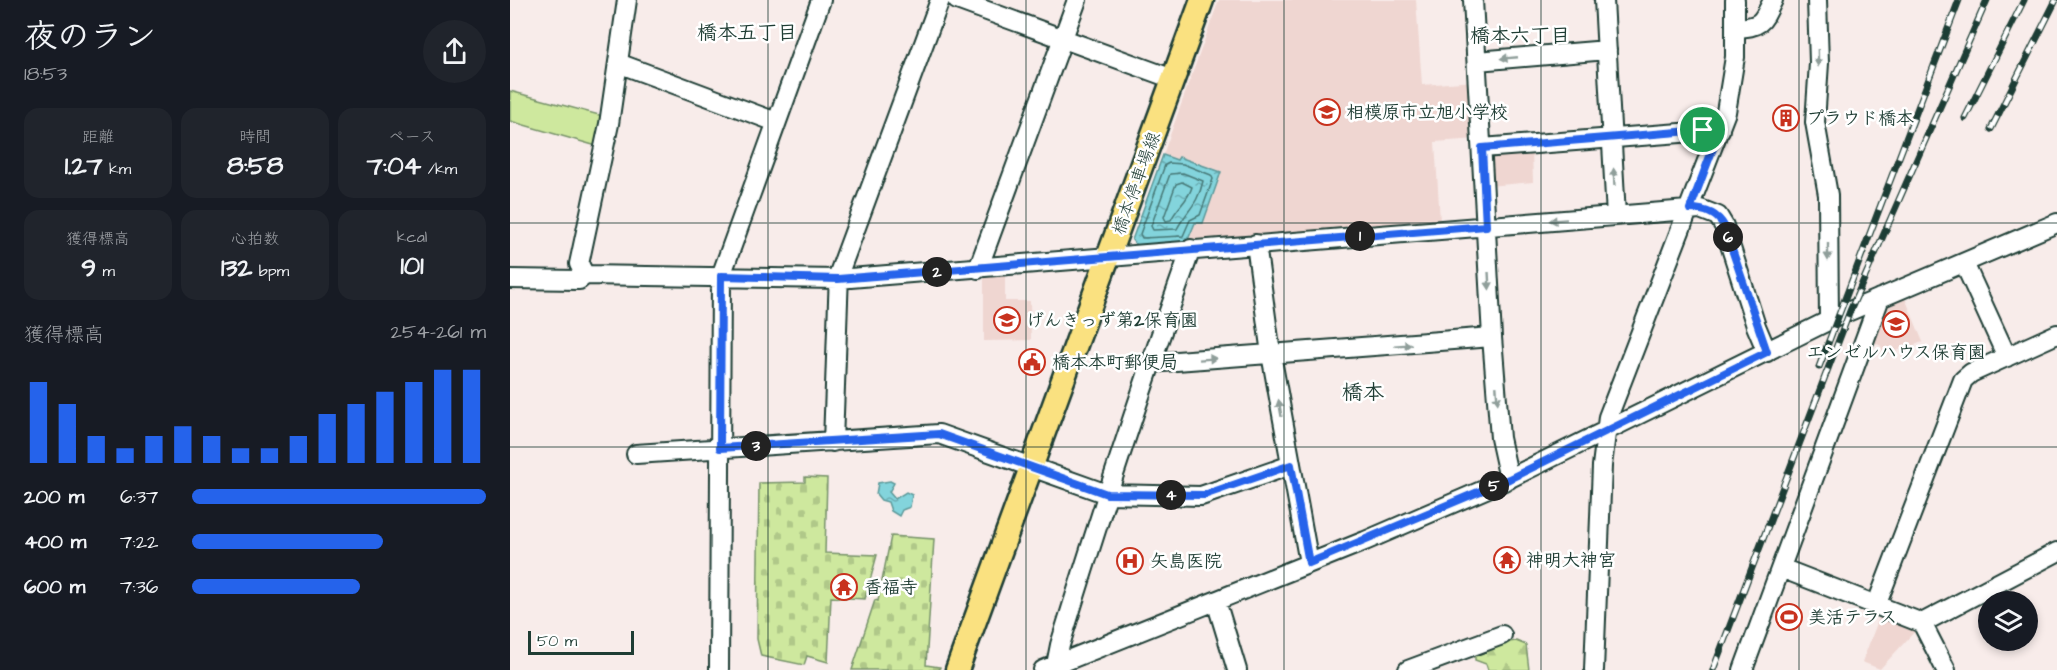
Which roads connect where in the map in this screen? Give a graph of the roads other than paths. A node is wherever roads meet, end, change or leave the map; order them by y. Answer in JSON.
{"nodes":[{"id":1,"x":627,"y":0,"type":"edge"},
{"id":2,"x":821,"y":0,"type":"edge"},
{"id":3,"x":940,"y":0,"type":"edge"},
{"id":4,"x":957,"y":0,"type":"edge"},
{"id":5,"x":1077,"y":0,"type":"edge"},
{"id":6,"x":1202,"y":0,"type":"edge"},
{"id":7,"x":1473,"y":0,"type":"edge"},
{"id":8,"x":1604,"y":0,"type":"edge"},
{"id":9,"x":1734,"y":0,"type":"edge"},
{"id":10,"x":1773,"y":0,"type":"edge"},
{"id":11,"x":1817,"y":0,"type":"edge"},
{"id":12,"x":1736,"y":28,"type":"junction"},
{"id":13,"x":1063,"y":39,"type":"junction"},
{"id":14,"x":1607,"y":50,"type":"junction"},
{"id":15,"x":1477,"y":61,"type":"junction"},
{"id":16,"x":618,"y":63,"type":"junction"},
{"id":17,"x":1173,"y":79,"type":"junction"},
{"id":18,"x":776,"y":122,"type":"junction"},
{"id":19,"x":1720,"y":130,"type":"junction"},
{"id":20,"x":1612,"y":138,"type":"junction"},
{"id":21,"x":1482,"y":148,"type":"junction"},
{"id":22,"x":1690,"y":209,"type":"junction"},
{"id":23,"x":1616,"y":216,"type":"junction"},
{"id":24,"x":2057,"y":223,"type":"edge"},
{"id":25,"x":1486,"y":226,"type":"junction"},
{"id":26,"x":1256,"y":244,"type":"junction"},
{"id":27,"x":1191,"y":249,"type":"junction"},
{"id":28,"x":1109,"y":256,"type":"junction"},
{"id":29,"x":1964,"y":263,"type":"junction"},
{"id":30,"x":978,"y":269,"type":"junction"},
{"id":31,"x":585,"y":275,"type":"junction"},
{"id":32,"x":721,"y":276,"type":"junction"},
{"id":33,"x":510,"y":279,"type":"edge"},
{"id":34,"x":838,"y":279,"type":"junction"},
{"id":35,"x":1880,"y":298,"type":"junction"},
{"id":36,"x":1829,"y":321,"type":"junction"},
{"id":37,"x":2057,"y":334,"type":"edge"},
{"id":38,"x":1492,"y":337,"type":"junction"},
{"id":39,"x":1767,"y":352,"type":"junction"},
{"id":40,"x":1271,"y":354,"type":"junction"},
{"id":41,"x":2007,"y":357,"type":"junction"},
{"id":42,"x":1150,"y":363,"type":"junction"},
{"id":43,"x":1605,"y":433,"type":"junction"},
{"id":44,"x":833,"y":442,"type":"junction"},
{"id":45,"x":720,"y":448,"type":"junction"},
{"id":46,"x":636,"y":454,"type":"dead end"},
{"id":47,"x":1291,"y":465,"type":"junction"},
{"id":48,"x":1032,"y":467,"type":"junction"},
{"id":49,"x":1509,"y":479,"type":"junction"},
{"id":50,"x":1107,"y":494,"type":"junction"},
{"id":51,"x":2057,"y":552,"type":"edge"},
{"id":52,"x":1309,"y":563,"type":"junction"},
{"id":53,"x":1781,"y":568,"type":"junction"},
{"id":54,"x":1216,"y":601,"type":"junction"},
{"id":55,"x":1876,"y":606,"type":"junction"},
{"id":56,"x":1922,"y":623,"type":"junction"},
{"id":57,"x":1502,"y":635,"type":"dead end"},
{"id":58,"x":1052,"y":668,"type":"edge"},
{"id":59,"x":718,"y":670,"type":"edge"},
{"id":60,"x":957,"y":670,"type":"edge"},
{"id":61,"x":1238,"y":670,"type":"edge"},
{"id":62,"x":1408,"y":670,"type":"edge"},
{"id":63,"x":1594,"y":670,"type":"edge"},
{"id":64,"x":1743,"y":670,"type":"edge"},
{"id":65,"x":1946,"y":670,"type":"edge"}],
"edges":[{"from":1,"to":16,"type":"street"},
{"from":2,"to":18,"type":"street"},
{"from":3,"to":34,"type":"street"},
{"from":4,"to":13,"type":"street"},
{"from":5,"to":13,"type":"street"},
{"from":6,"to":17,"type":"main road","name":"橋本停車場線"},
{"from":7,"to":15,"type":"street"},
{"from":8,"to":14,"type":"street"},
{"from":9,"to":12,"type":"street"},
{"from":10,"to":12,"type":"street"},
{"from":11,"to":36,"type":"street","one_way":true},
{"from":12,"to":19,"type":"street"},
{"from":13,"to":17,"type":"street"},
{"from":13,"to":30,"type":"street"},
{"from":14,"to":15,"type":"street","one_way":true},
{"from":14,"to":20,"type":"street"},
{"from":15,"to":21,"type":"street"},
{"from":16,"to":18,"type":"street"},
{"from":16,"to":31,"type":"street"},
{"from":17,"to":28,"type":"main road","name":"橋本停車場線"},
{"from":18,"to":32,"type":"street"},
{"from":19,"to":20,"type":"street"},
{"from":19,"to":22,"type":"street"},
{"from":20,"to":21,"type":"street"},
{"from":23,"to":20,"type":"street","one_way":true},
{"from":21,"to":25,"type":"street"},
{"from":22,"to":23,"type":"street"},
{"from":22,"to":39,"type":"street"},
{"from":22,"to":43,"type":"street"},
{"from":23,"to":25,"type":"street","one_way":true},
{"from":24,"to":29,"type":"street"},
{"from":25,"to":26,"type":"street"},
{"from":25,"to":38,"type":"street","one_way":true},
{"from":26,"to":27,"type":"street"},
{"from":26,"to":40,"type":"street"},
{"from":27,"to":28,"type":"street"},
{"from":27,"to":42,"type":"street"},
{"from":28,"to":30,"type":"street"},
{"from":28,"to":48,"type":"main road","name":"橋本停車場線"},
{"from":29,"to":35,"type":"street"},
{"from":29,"to":41,"type":"street"},
{"from":30,"to":34,"type":"street"},
{"from":31,"to":32,"type":"street"},
{"from":31,"to":33,"type":"street"},
{"from":32,"to":34,"type":"street"},
{"from":32,"to":45,"type":"street"},
{"from":34,"to":44,"type":"street"},
{"from":35,"to":36,"type":"street"},
{"from":35,"to":53,"type":"street"},
{"from":36,"to":39,"type":"street"},
{"from":37,"to":41,"type":"street"},
{"from":40,"to":38,"type":"street","one_way":true},
{"from":38,"to":49,"type":"street","one_way":true},
{"from":39,"to":43,"type":"street"},
{"from":42,"to":40,"type":"street","one_way":true},
{"from":47,"to":40,"type":"street","one_way":true},
{"from":41,"to":55,"type":"street"},
{"from":42,"to":50,"type":"street"},
{"from":43,"to":49,"type":"street"},
{"from":43,"to":63,"type":"street"},
{"from":44,"to":45,"type":"street"},
{"from":44,"to":48,"type":"street"},
{"from":45,"to":46,"type":"street"},
{"from":45,"to":59,"type":"street"},
{"from":47,"to":50,"type":"street"},
{"from":47,"to":52,"type":"street"},
{"from":48,"to":50,"type":"street"},
{"from":48,"to":60,"type":"main road","name":"橋本停車場線"},
{"from":49,"to":52,"type":"street"},
{"from":50,"to":58,"type":"street"},
{"from":51,"to":56,"type":"street"},
{"from":52,"to":54,"type":"street"},
{"from":53,"to":55,"type":"street"},
{"from":53,"to":64,"type":"street"},
{"from":54,"to":58,"type":"street"},
{"from":54,"to":61,"type":"street"},
{"from":55,"to":56,"type":"street"},
{"from":56,"to":65,"type":"street"},
{"from":57,"to":62,"type":"street"}]}
